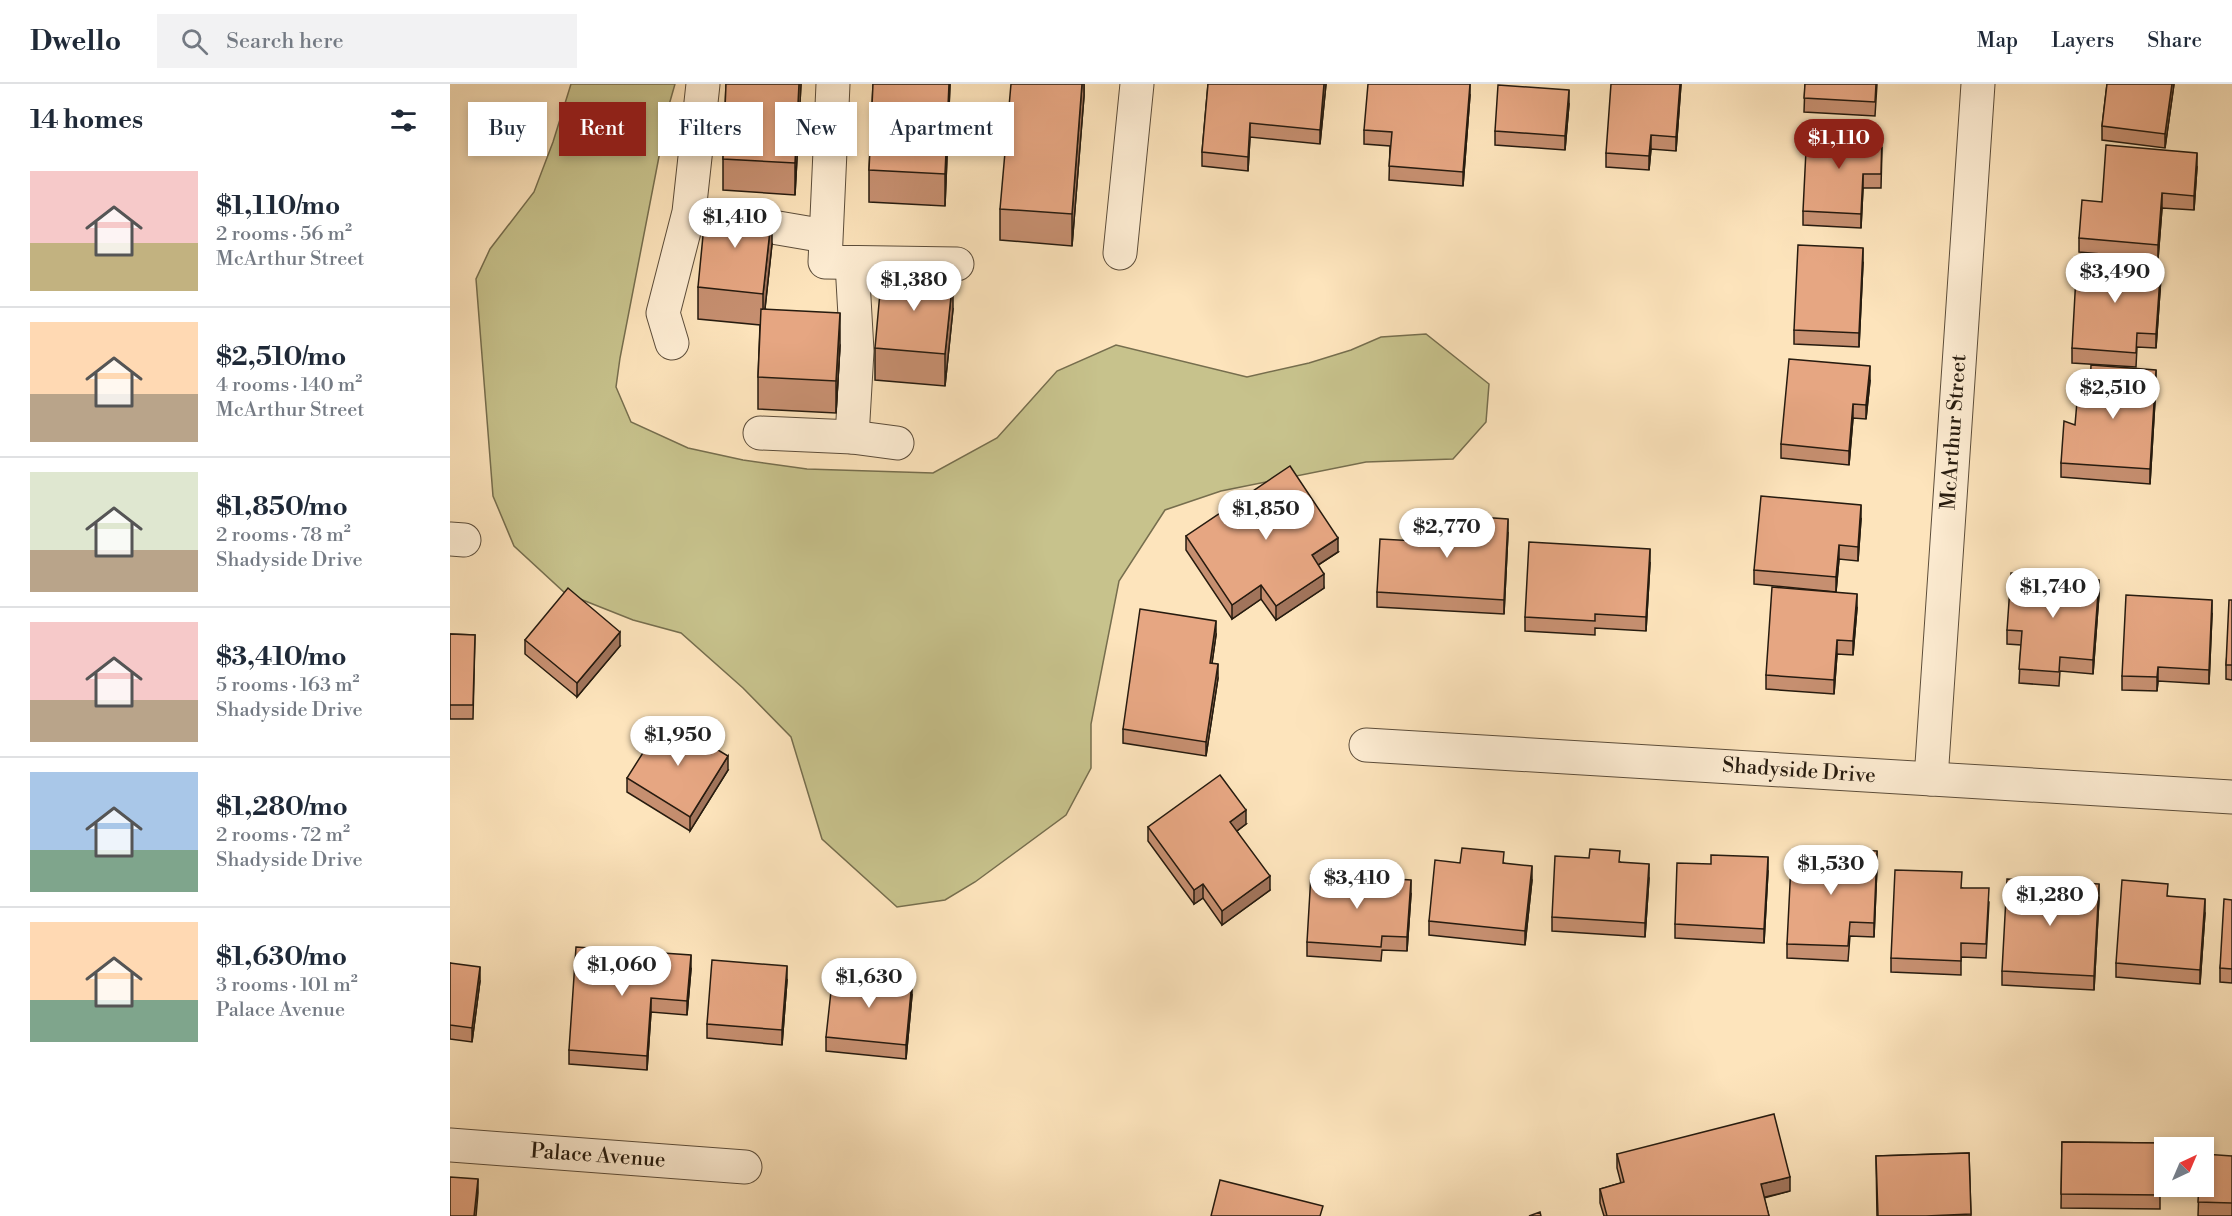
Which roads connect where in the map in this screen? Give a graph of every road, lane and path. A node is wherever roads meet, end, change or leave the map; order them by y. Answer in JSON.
{"nodes":[{"id":1,"x":703,"y":84,"type":"edge"},
{"id":2,"x":833,"y":84,"type":"edge"},
{"id":3,"x":1137,"y":84,"type":"edge"},
{"id":4,"x":1978,"y":84,"type":"edge"},
{"id":5,"x":689,"y":212,"type":"junction"},
{"id":6,"x":825,"y":236,"type":"junction"},
{"id":7,"x":1120,"y":253,"type":"dead end"},
{"id":8,"x":852,"y":263,"type":"junction"},
{"id":9,"x":957,"y":264,"type":"dead end"},
{"id":10,"x":672,"y":344,"type":"dead end"},
{"id":11,"x":760,"y":434,"type":"dead end"},
{"id":12,"x":852,"y":437,"type":"junction"},
{"id":13,"x":897,"y":443,"type":"dead end"},
{"id":14,"x":1366,"y":745,"type":"dead end"},
{"id":15,"x":1931,"y":779,"type":"junction"},
{"id":16,"x":2232,"y":797,"type":"edge"},
{"id":17,"x":450,"y":1145,"type":"edge"},
{"id":18,"x":745,"y":1167,"type":"dead end"}],
"edges":[{"from":1,"to":5,"type":"street"},
{"from":2,"to":6,"type":"street"},
{"from":3,"to":7,"type":"street"},
{"from":4,"to":15,"type":"street","name":"McArthur Street"},
{"from":5,"to":6,"type":"street"},
{"from":5,"to":10,"type":"street"},
{"from":6,"to":8,"type":"street"},
{"from":8,"to":9,"type":"street"},
{"from":8,"to":12,"type":"street"},
{"from":11,"to":12,"type":"street"},
{"from":12,"to":13,"type":"street"},
{"from":14,"to":15,"type":"street","name":"Shadyside Drive"},
{"from":15,"to":16,"type":"street","name":"Shadyside Drive"},
{"from":17,"to":18,"type":"street","name":"Palace Avenue"}]}
